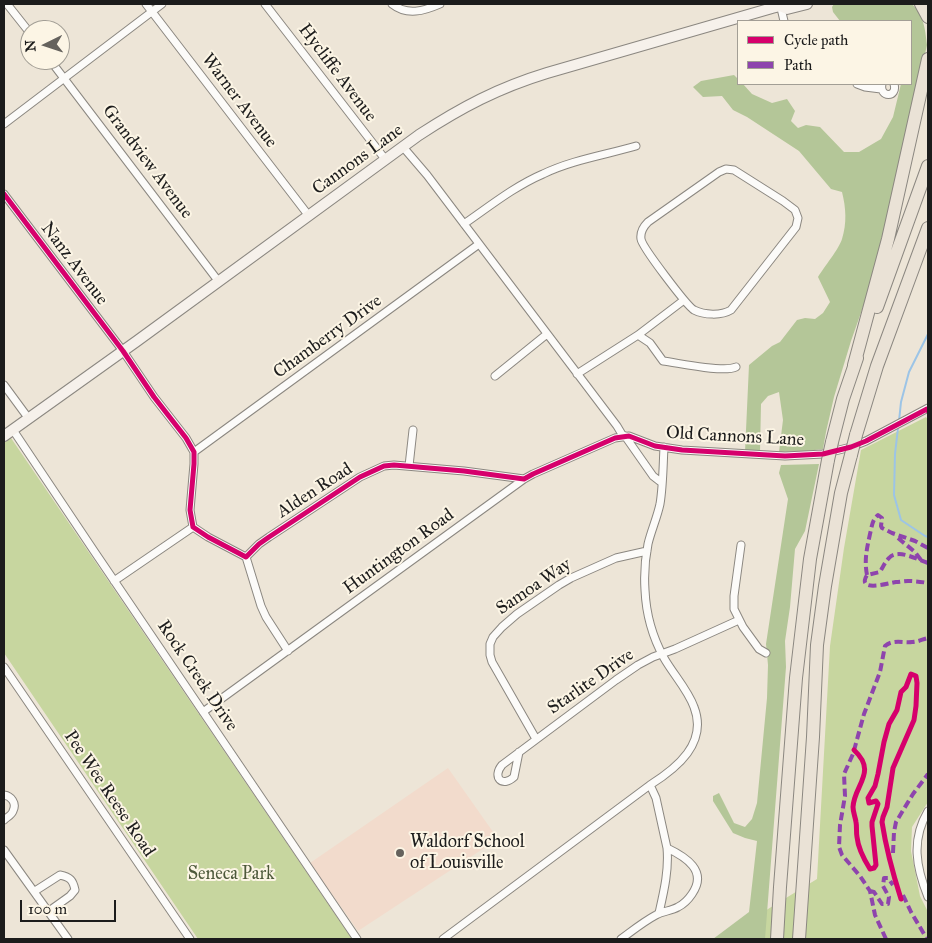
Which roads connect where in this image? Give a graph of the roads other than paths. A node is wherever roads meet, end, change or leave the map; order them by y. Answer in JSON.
{"nodes":[{"id":1,"x":7,"y":4,"type":"edge"},
{"id":2,"x":146,"y":4,"type":"edge"},
{"id":3,"x":162,"y":4,"type":"edge"},
{"id":4,"x":266,"y":4,"type":"edge"},
{"id":5,"x":392,"y":4,"type":"edge"},
{"id":6,"x":440,"y":4,"type":"edge"},
{"id":7,"x":780,"y":4,"type":"edge"},
{"id":8,"x":807,"y":4,"type":"edge"},
{"id":9,"x":921,"y":4,"type":"edge"},
{"id":10,"x":152,"y":12,"type":"junction"},
{"id":11,"x":928,"y":17,"type":"edge"},
{"id":12,"x":20,"y":20,"type":"edge"},
{"id":13,"x":784,"y":20,"type":"edge"},
{"id":14,"x":928,"y":59,"type":"edge"},
{"id":15,"x":58,"y":70,"type":"edge"},
{"id":16,"x":64,"y":78,"type":"junction"},
{"id":17,"x":859,"y":85,"type":"edge"},
{"id":18,"x":894,"y":85,"type":"edge"},
{"id":19,"x":882,"y":86,"type":"edge"},
{"id":20,"x":4,"y":124,"type":"edge"},
{"id":21,"x":636,"y":146,"type":"dead end"},
{"id":22,"x":404,"y":147,"type":"junction"},
{"id":23,"x":385,"y":159,"type":"junction"},
{"id":24,"x":928,"y":166,"type":"edge"},
{"id":25,"x":4,"y":194,"type":"edge"},
{"id":26,"x":309,"y":216,"type":"junction"},
{"id":27,"x":464,"y":224,"type":"junction"},
{"id":28,"x":927,"y":231,"type":"edge"},
{"id":29,"x":480,"y":244,"type":"junction"},
{"id":30,"x":219,"y":282,"type":"junction"},
{"id":31,"x":684,"y":300,"type":"junction"},
{"id":32,"x":547,"y":334,"type":"junction"},
{"id":33,"x":638,"y":335,"type":"junction"},
{"id":34,"x":123,"y":351,"type":"junction"},
{"id":35,"x":854,"y":365,"type":"junction"},
{"id":36,"x":736,"y":367,"type":"dead end"},
{"id":37,"x":577,"y":374,"type":"junction"},
{"id":38,"x":495,"y":376,"type":"dead end"},
{"id":39,"x":4,"y":386,"type":"edge"},
{"id":40,"x":928,"y":409,"type":"edge"},
{"id":41,"x":29,"y":419,"type":"junction"},
{"id":42,"x":13,"y":430,"type":"junction"},
{"id":43,"x":413,"y":430,"type":"dead end"},
{"id":44,"x":4,"y":436,"type":"edge"},
{"id":45,"x":624,"y":436,"type":"junction"},
{"id":46,"x":664,"y":447,"type":"junction"},
{"id":47,"x":194,"y":452,"type":"junction"},
{"id":48,"x":409,"y":466,"type":"junction"},
{"id":49,"x":524,"y":479,"type":"junction"},
{"id":50,"x":662,"y":483,"type":"junction"},
{"id":51,"x":193,"y":527,"type":"junction"},
{"id":52,"x":742,"y":545,"type":"dead end"},
{"id":53,"x":647,"y":551,"type":"junction"},
{"id":54,"x":246,"y":557,"type":"junction"},
{"id":55,"x":114,"y":581,"type":"junction"},
{"id":56,"x":739,"y":620,"type":"junction"},
{"id":57,"x":288,"y":651,"type":"junction"},
{"id":58,"x":766,"y":653,"type":"dead end"},
{"id":59,"x":662,"y":654,"type":"junction"},
{"id":60,"x":4,"y":666,"type":"edge"},
{"id":61,"x":203,"y":712,"type":"junction"},
{"id":62,"x":536,"y":739,"type":"junction"},
{"id":63,"x":519,"y":752,"type":"dead end"},
{"id":64,"x":650,"y":785,"type":"junction"},
{"id":65,"x":4,"y":794,"type":"edge"},
{"id":66,"x":928,"y":811,"type":"edge"},
{"id":67,"x":4,"y":820,"type":"edge"},
{"id":68,"x":667,"y":848,"type":"junction"},
{"id":69,"x":4,"y":850,"type":"edge"},
{"id":70,"x":35,"y":891,"type":"junction"},
{"id":71,"x":928,"y":896,"type":"edge"},
{"id":72,"x":49,"y":911,"type":"junction"},
{"id":73,"x":659,"y":913,"type":"junction"},
{"id":74,"x":68,"y":939,"type":"edge"},
{"id":75,"x":190,"y":939,"type":"edge"},
{"id":76,"x":357,"y":939,"type":"edge"},
{"id":77,"x":443,"y":939,"type":"edge"},
{"id":78,"x":621,"y":939,"type":"edge"},
{"id":79,"x":777,"y":939,"type":"edge"},
{"id":80,"x":799,"y":939,"type":"edge"}],
"edges":[{"from":1,"to":12,"type":"street"},
{"from":2,"to":10,"type":"street","name":"Warner Avenue"},
{"from":3,"to":10,"type":"street"},
{"from":4,"to":23,"type":"street","name":"Hycliffe Avenue"},
{"from":5,"to":6,"type":"street"},
{"from":7,"to":8,"type":"main road","name":"Cannons Lane"},
{"from":7,"to":13,"type":"street"},
{"from":7,"to":22,"type":"main road","name":"Cannons Lane"},
{"from":9,"to":11,"type":"highway"},
{"from":10,"to":16,"type":"street"},
{"from":10,"to":26,"type":"street","name":"Warner Avenue"},
{"from":14,"to":35,"type":"highway"},
{"from":15,"to":16,"type":"street","name":"Grandview Avenue"},
{"from":16,"to":20,"type":"street"},
{"from":16,"to":30,"type":"street","name":"Grandview Avenue"},
{"from":17,"to":19,"type":"street"},
{"from":18,"to":19,"type":"street"},
{"from":21,"to":27,"type":"street"},
{"from":22,"to":23,"type":"main road","name":"Cannons Lane"},
{"from":22,"to":27,"type":"street"},
{"from":23,"to":26,"type":"main road","name":"Cannons Lane"},
{"from":24,"to":35,"type":"highway"},
{"from":25,"to":34,"type":"street","name":"Nanz Avenue"},
{"from":26,"to":30,"type":"main road","name":"Cannons Lane"},
{"from":27,"to":29,"type":"street"},
{"from":28,"to":80,"type":"highway","bridge":true},
{"from":29,"to":32,"type":"street"},
{"from":29,"to":47,"type":"street","name":"Chamberry Drive"},
{"from":30,"to":34,"type":"main road","name":"Cannons Lane"},
{"from":31,"to":31,"type":"street"},
{"from":31,"to":33,"type":"street"},
{"from":32,"to":37,"type":"street"},
{"from":32,"to":38,"type":"street"},
{"from":33,"to":36,"type":"street"},
{"from":33,"to":37,"type":"street"},
{"from":34,"to":41,"type":"main road","name":"Cannons Lane"},
{"from":34,"to":47,"type":"street","name":"Nanz Avenue"},
{"from":35,"to":79,"type":"highway","bridge":true},
{"from":37,"to":45,"type":"street"},
{"from":39,"to":41,"type":"street"},
{"from":40,"to":46,"type":"street","name":"Old Cannons Lane"},
{"from":41,"to":42,"type":"main road","name":"Cannons Lane"},
{"from":42,"to":44,"type":"main road","name":"Cannons Lane"},
{"from":42,"to":55,"type":"street","name":"Rock Creek Drive"},
{"from":43,"to":48,"type":"street"},
{"from":45,"to":46,"type":"street","name":"Old Cannons Lane"},
{"from":45,"to":49,"type":"street","name":"Huntington Road"},
{"from":45,"to":50,"type":"street"},
{"from":46,"to":50,"type":"street"},
{"from":47,"to":51,"type":"street"},
{"from":48,"to":49,"type":"street","name":"Alden Road"},
{"from":48,"to":54,"type":"street","name":"Alden Road"},
{"from":49,"to":57,"type":"street","name":"Huntington Road"},
{"from":50,"to":53,"type":"street"},
{"from":51,"to":54,"type":"street"},
{"from":51,"to":55,"type":"street"},
{"from":52,"to":56,"type":"street"},
{"from":53,"to":59,"type":"street"},
{"from":53,"to":62,"type":"street","name":"Samoa Way"},
{"from":54,"to":57,"type":"street"},
{"from":55,"to":61,"type":"street","name":"Rock Creek Drive"},
{"from":56,"to":58,"type":"street"},
{"from":56,"to":59,"type":"street","name":"Starlite Drive"},
{"from":57,"to":61,"type":"street","name":"Huntington Road"},
{"from":59,"to":62,"type":"street","name":"Starlite Drive"},
{"from":59,"to":64,"type":"street"},
{"from":60,"to":75,"type":"street","name":"Pee Wee Reese Road"},
{"from":61,"to":76,"type":"street","name":"Rock Creek Drive"},
{"from":62,"to":63,"type":"street","name":"Starlite Drive"},
{"from":64,"to":68,"type":"street"},
{"from":64,"to":77,"type":"street"},
{"from":65,"to":67,"type":"street"},
{"from":66,"to":71,"type":"street"},
{"from":68,"to":73,"type":"street"},
{"from":68,"to":73,"type":"street"},
{"from":69,"to":70,"type":"street"},
{"from":70,"to":72,"type":"street"},
{"from":70,"to":72,"type":"street"},
{"from":72,"to":74,"type":"street"},
{"from":73,"to":78,"type":"street"}]}
